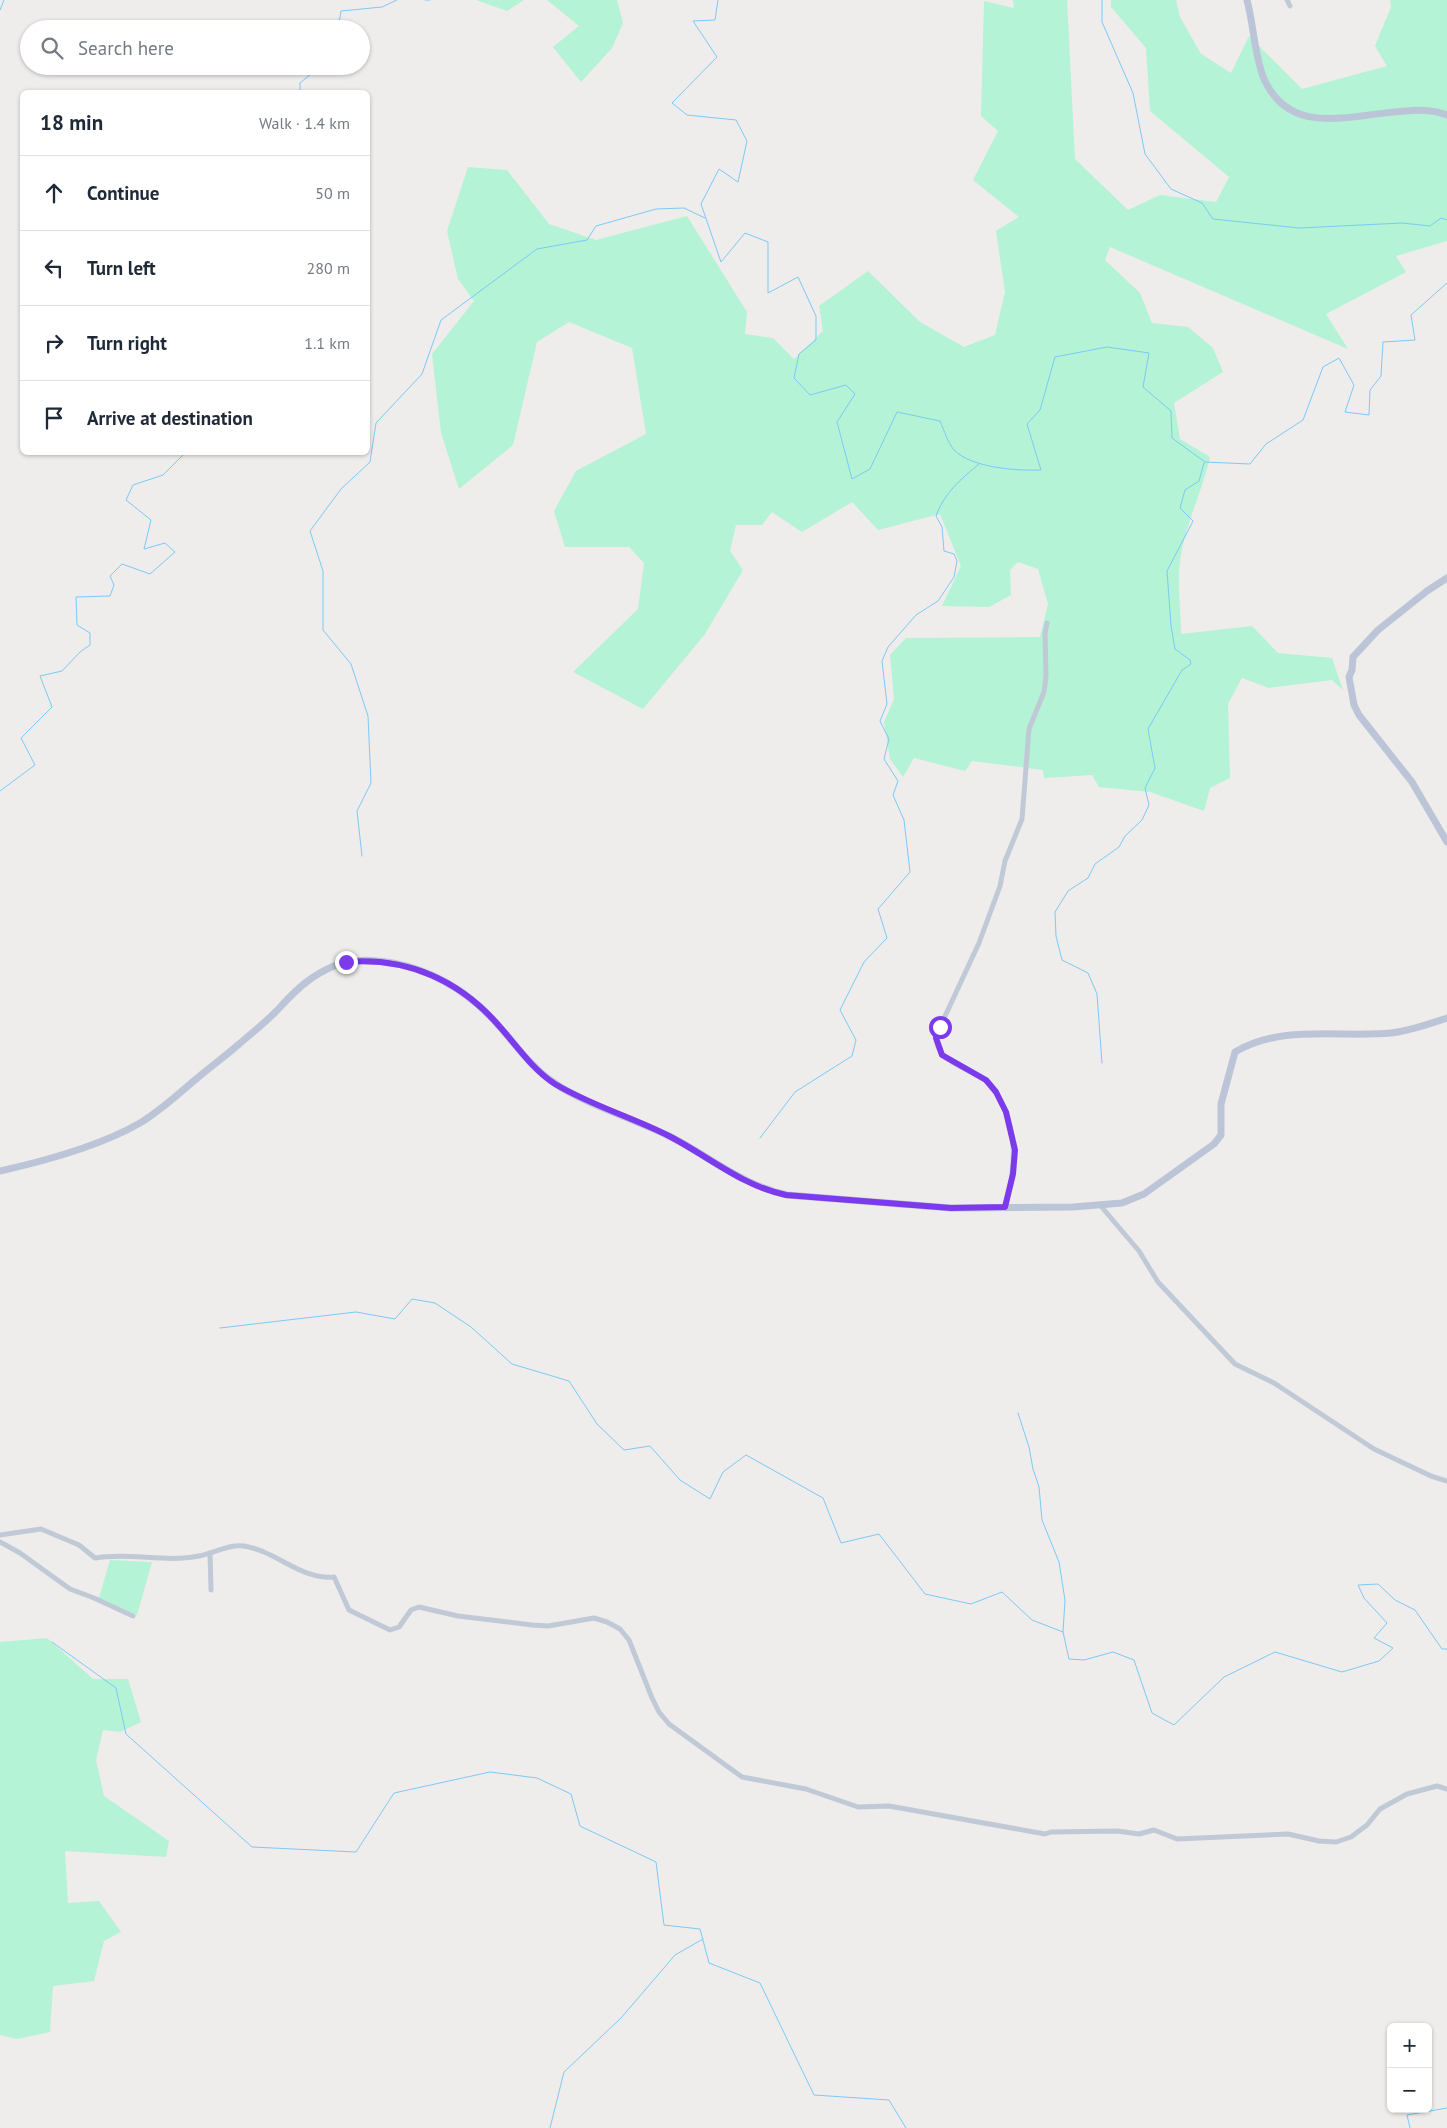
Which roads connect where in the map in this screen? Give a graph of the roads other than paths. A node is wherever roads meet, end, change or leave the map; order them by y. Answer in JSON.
{"nodes":[{"id":1,"x":1247,"y":0,"type":"edge"},
{"id":2,"x":1287,"y":0,"type":"edge"},
{"id":3,"x":1290,"y":6,"type":"dead end"},
{"id":4,"x":1447,"y":116,"type":"edge"},
{"id":5,"x":1447,"y":578,"type":"edge"},
{"id":6,"x":1047,"y":623,"type":"dead end"},
{"id":7,"x":1447,"y":842,"type":"edge"},
{"id":8,"x":1447,"y":1018,"type":"edge"},
{"id":9,"x":0,"y":1171,"type":"edge"},
{"id":10,"x":1100,"y":1205,"type":"junction"},
{"id":11,"x":1005,"y":1207,"type":"junction"},
{"id":12,"x":1447,"y":1481,"type":"edge"},
{"id":13,"x":0,"y":1535,"type":"edge"},
{"id":14,"x":0,"y":1542,"type":"edge"},
{"id":15,"x":210,"y":1552,"type":"junction"},
{"id":16,"x":211,"y":1590,"type":"dead end"},
{"id":17,"x":133,"y":1616,"type":"dead end"},
{"id":18,"x":1447,"y":1789,"type":"edge"}],
"edges":[{"from":1,"to":4,"type":"street"},
{"from":2,"to":3,"type":"street"},
{"from":5,"to":7,"type":"street"},
{"from":6,"to":11,"type":"street"},
{"from":8,"to":10,"type":"street"},
{"from":9,"to":11,"type":"street"},
{"from":10,"to":11,"type":"street"},
{"from":10,"to":12,"type":"street"},
{"from":13,"to":15,"type":"street"},
{"from":14,"to":17,"type":"street"},
{"from":15,"to":16,"type":"street"},
{"from":15,"to":18,"type":"street"}]}
